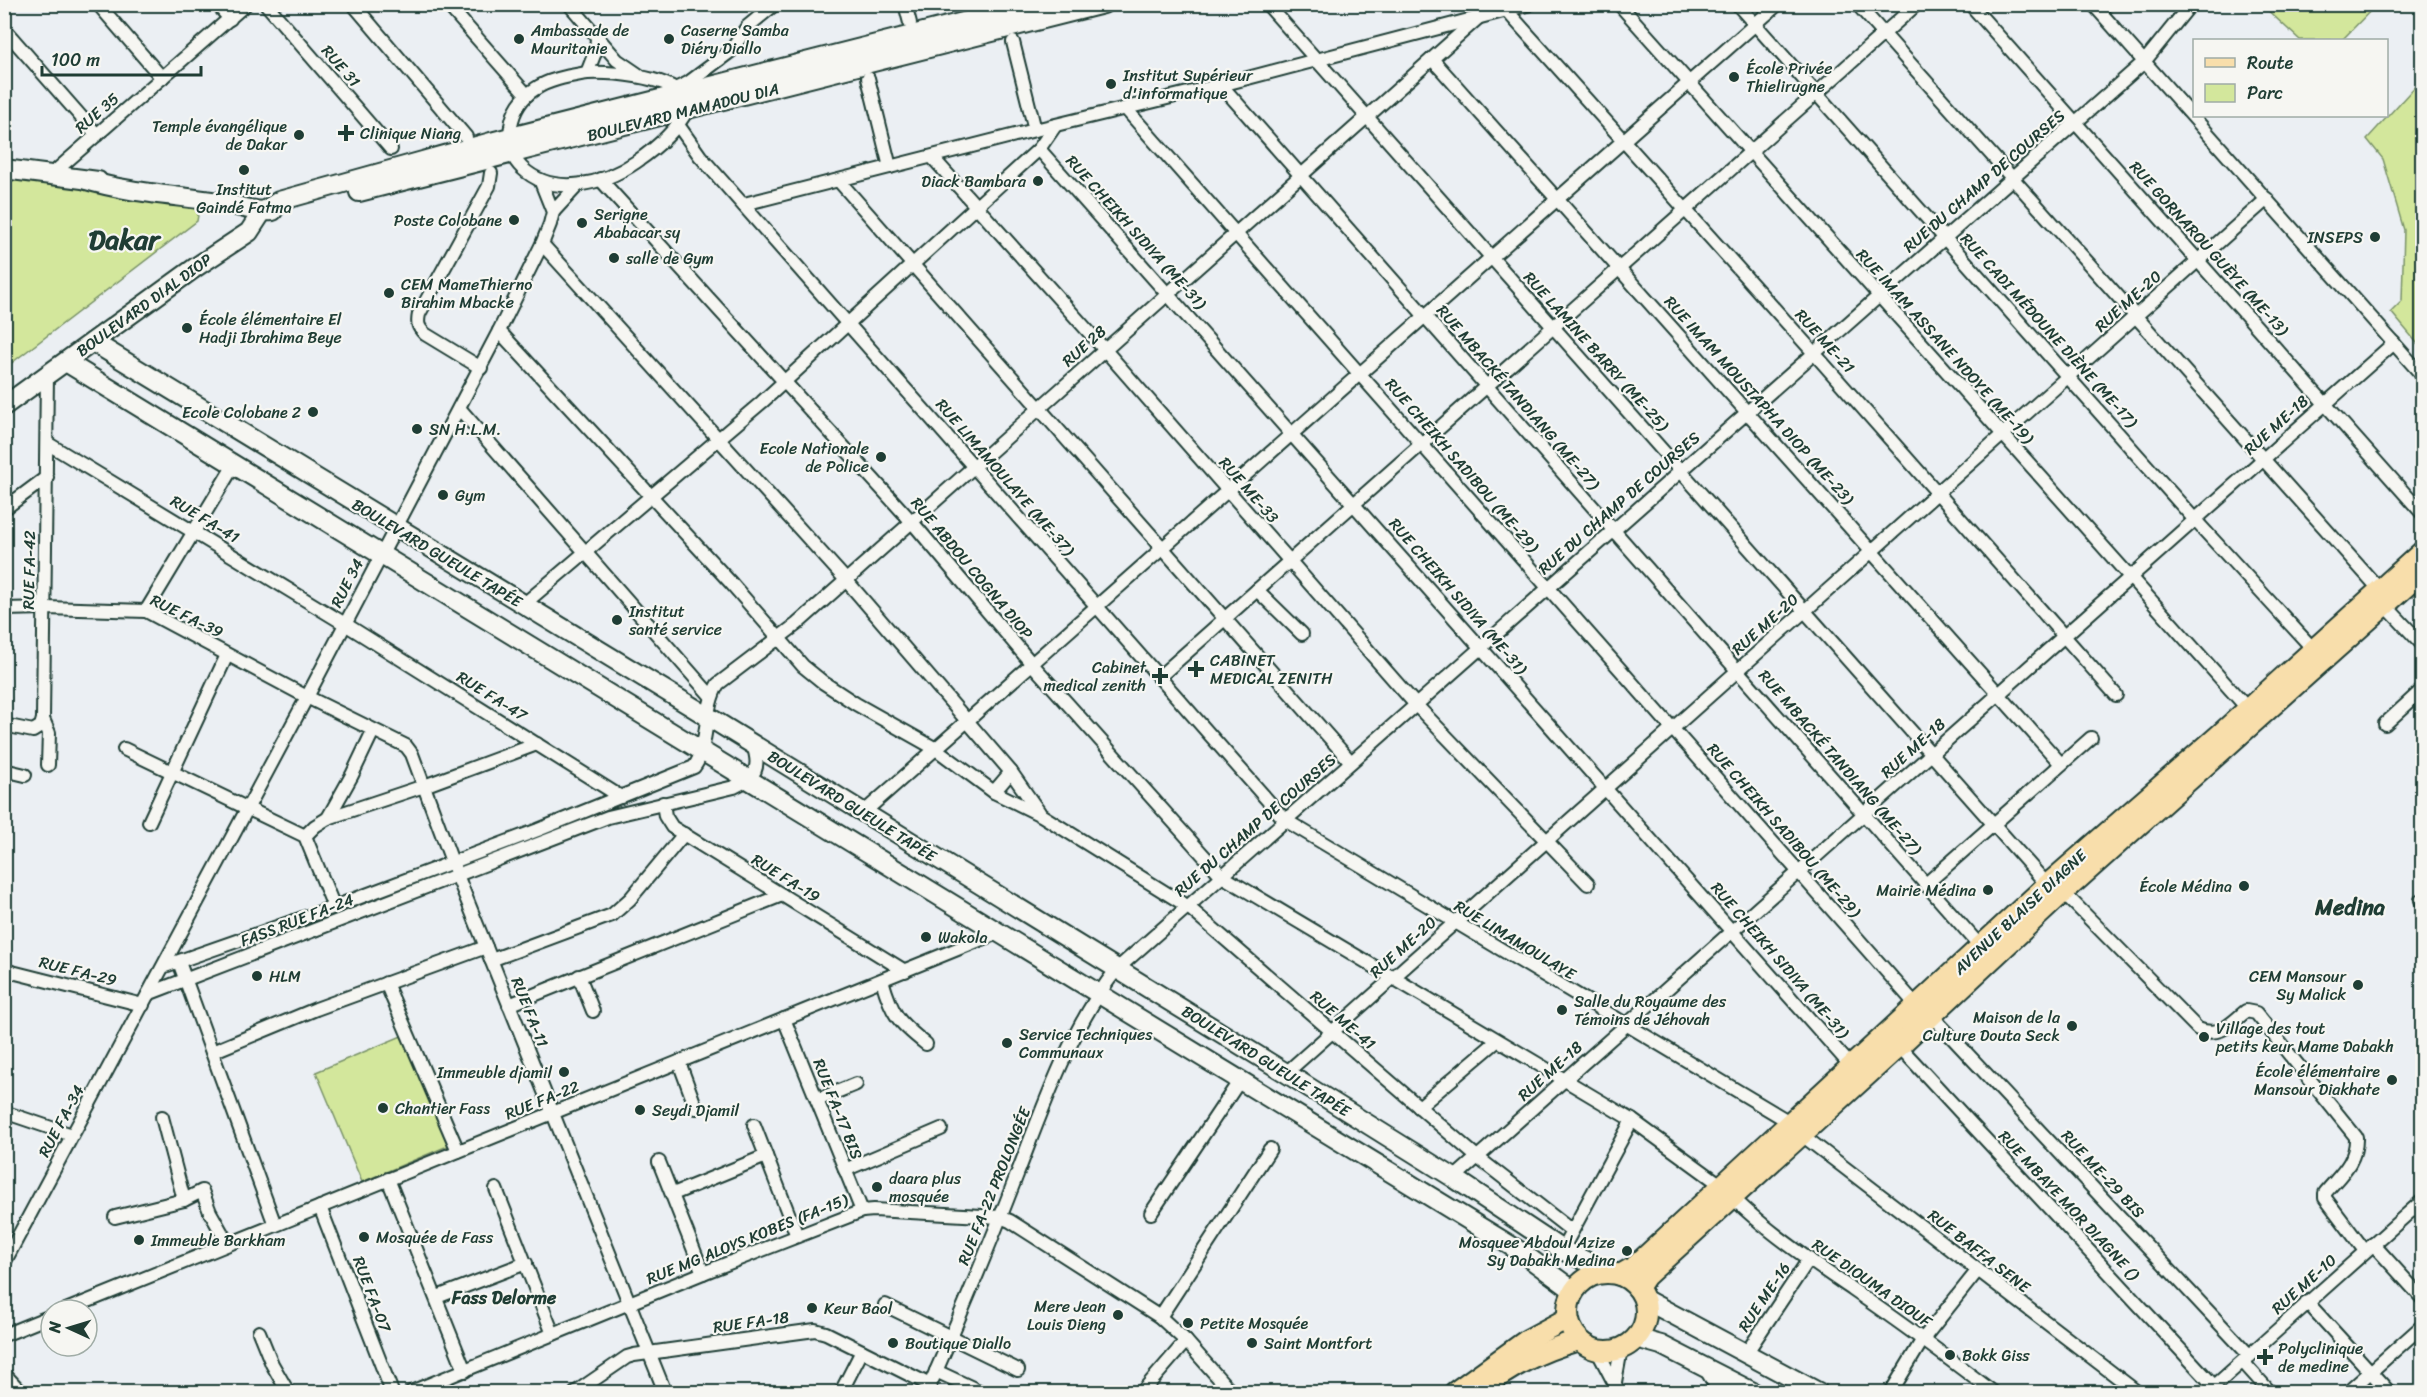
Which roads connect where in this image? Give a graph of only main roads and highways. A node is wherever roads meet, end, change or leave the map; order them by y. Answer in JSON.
{"nodes":[{"id":1,"x":2422,"y":552,"type":"edge"},
{"id":2,"x":2422,"y":572,"type":"edge"},
{"id":3,"x":2383,"y":598,"type":"junction"},
{"id":4,"x":2056,"y":891,"type":"junction"},
{"id":5,"x":1924,"y":1011,"type":"junction"},
{"id":6,"x":1796,"y":1129,"type":"junction"},
{"id":7,"x":1670,"y":1244,"type":"junction"},
{"id":8,"x":1614,"y":1274,"type":"junction"},
{"id":9,"x":1641,"y":1293,"type":"junction"},
{"id":10,"x":1568,"y":1318,"type":"junction"},
{"id":11,"x":1579,"y":1340,"type":"junction"},
{"id":12,"x":1455,"y":1392,"type":"edge"},
{"id":13,"x":1477,"y":1392,"type":"edge"}],
"edges":[{"from":1,"to":3,"type":"main road","name":"AVENUE BLAISE DIAGNE"},
{"from":2,"to":3,"type":"main road","name":"AVENUE BLAISE DIAGNE"},
{"from":3,"to":4,"type":"main road","name":"AVENUE BLAISE DIAGNE"},
{"from":3,"to":4,"type":"main road","name":"AVENUE BLAISE DIAGNE"},
{"from":4,"to":5,"type":"main road","name":"AVENUE BLAISE DIAGNE"},
{"from":4,"to":5,"type":"main road","name":"AVENUE BLAISE DIAGNE"},
{"from":5,"to":6,"type":"main road","name":"AVENUE BLAISE DIAGNE"},
{"from":5,"to":6,"type":"main road","name":"AVENUE BLAISE DIAGNE"},
{"from":6,"to":7,"type":"main road","name":"AVENUE BLAISE DIAGNE"},
{"from":7,"to":8,"type":"main road","name":"AVENUE BLAISE DIAGNE"},
{"from":7,"to":9,"type":"main road","name":"AVENUE BLAISE DIAGNE"},
{"from":8,"to":9,"type":"main road"},
{"from":8,"to":10,"type":"main road"},
{"from":9,"to":11,"type":"main road"},
{"from":10,"to":11,"type":"main road"},
{"from":10,"to":12,"type":"main road"},
{"from":11,"to":13,"type":"main road"}]}
